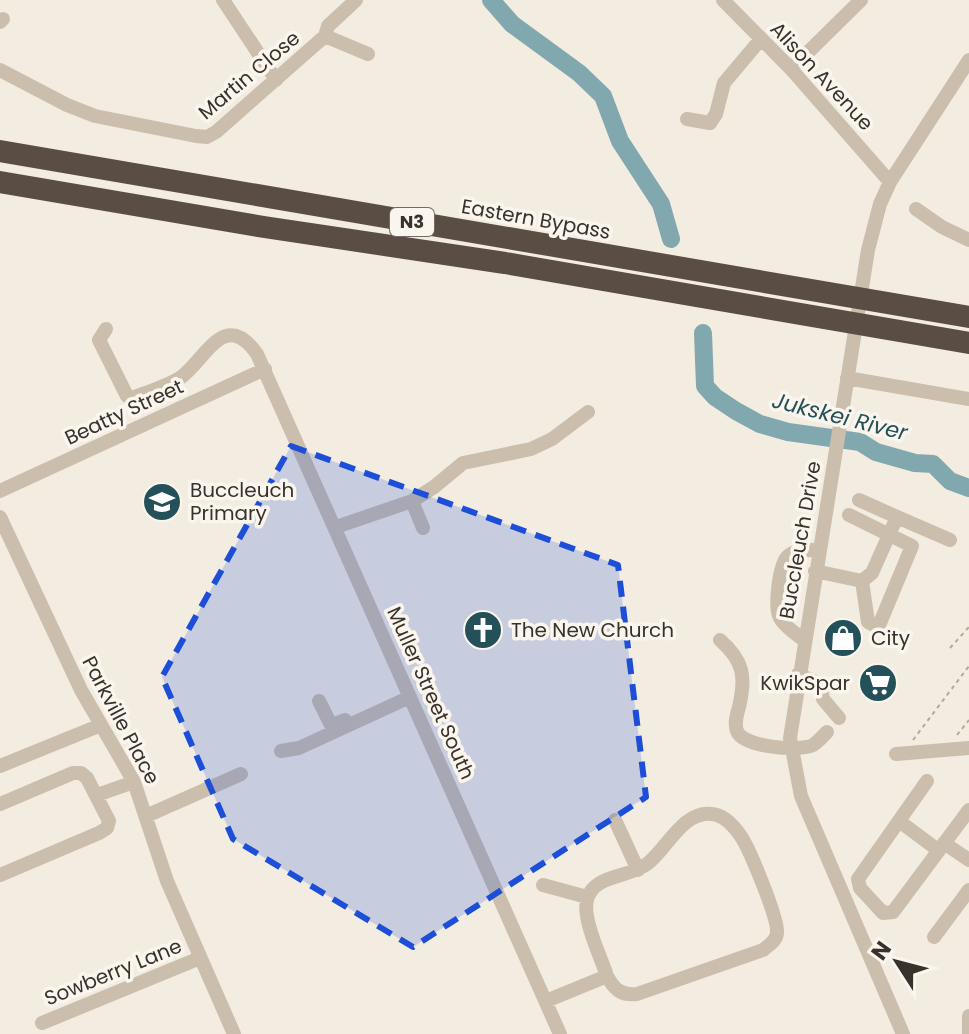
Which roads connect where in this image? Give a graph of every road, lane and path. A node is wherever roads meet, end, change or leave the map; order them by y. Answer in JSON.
{"nodes":[{"id":1,"x":223,"y":0,"type":"edge"},
{"id":2,"x":356,"y":0,"type":"edge"},
{"id":3,"x":723,"y":0,"type":"edge"},
{"id":4,"x":861,"y":0,"type":"edge"},
{"id":5,"x":325,"y":36,"type":"junction"},
{"id":6,"x":761,"y":39,"type":"junction"},
{"id":7,"x":368,"y":54,"type":"dead end"},
{"id":8,"x":969,"y":60,"type":"edge"},
{"id":9,"x":791,"y":69,"type":"junction"},
{"id":10,"x":0,"y":70,"type":"edge"},
{"id":11,"x":276,"y":80,"type":"junction"},
{"id":12,"x":687,"y":119,"type":"dead end"},
{"id":13,"x":0,"y":151,"type":"edge"},
{"id":14,"x":0,"y":182,"type":"edge"},
{"id":15,"x":890,"y":182,"type":"junction"},
{"id":16,"x":916,"y":209,"type":"dead end"},
{"id":17,"x":969,"y":240,"type":"edge"},
{"id":18,"x":969,"y":317,"type":"edge"},
{"id":19,"x":106,"y":329,"type":"dead end"},
{"id":20,"x":969,"y":343,"type":"edge"},
{"id":21,"x":265,"y":369,"type":"junction"},
{"id":22,"x":847,"y":378,"type":"junction"},
{"id":23,"x":969,"y":399,"type":"edge"},
{"id":24,"x":588,"y":412,"type":"dead end"},
{"id":25,"x":0,"y":491,"type":"edge"},
{"id":26,"x":859,"y":500,"type":"dead end"},
{"id":27,"x":412,"y":501,"type":"junction"},
{"id":28,"x":849,"y":515,"type":"dead end"},
{"id":29,"x":0,"y":517,"type":"edge"},
{"id":30,"x":897,"y":517,"type":"junction"},
{"id":31,"x":336,"y":527,"type":"junction"},
{"id":32,"x":423,"y":528,"type":"dead end"},
{"id":33,"x":889,"y":535,"type":"junction"},
{"id":34,"x":950,"y":540,"type":"dead end"},
{"id":35,"x":819,"y":550,"type":"junction"},
{"id":36,"x":815,"y":571,"type":"junction"},
{"id":37,"x":862,"y":581,"type":"junction"},
{"id":38,"x":969,"y":627,"type":"edge"},
{"id":39,"x":720,"y":640,"type":"dead end"},
{"id":40,"x":804,"y":640,"type":"junction"},
{"id":41,"x":950,"y":648,"type":"dead end"},
{"id":42,"x":969,"y":666,"type":"edge"},
{"id":43,"x":798,"y":674,"type":"junction"},
{"id":44,"x":409,"y":694,"type":"junction"},
{"id":45,"x":319,"y":701,"type":"dead end"},
{"id":46,"x":839,"y":718,"type":"dead end"},
{"id":47,"x":969,"y":720,"type":"edge"},
{"id":48,"x":101,"y":725,"type":"junction"},
{"id":49,"x":827,"y":732,"type":"dead end"},
{"id":50,"x":791,"y":748,"type":"junction"},
{"id":51,"x":969,"y":748,"type":"edge"},
{"id":52,"x":945,"y":749,"type":"junction"},
{"id":53,"x":281,"y":751,"type":"dead end"},
{"id":54,"x":899,"y":754,"type":"joint"},
{"id":55,"x":0,"y":766,"type":"edge"},
{"id":56,"x":241,"y":774,"type":"dead end"},
{"id":57,"x":927,"y":781,"type":"dead end"},
{"id":58,"x":134,"y":782,"type":"junction"},
{"id":59,"x":97,"y":795,"type":"junction"},
{"id":60,"x":0,"y":804,"type":"edge"},
{"id":61,"x":969,"y":810,"type":"edge"},
{"id":62,"x":146,"y":816,"type":"junction"},
{"id":63,"x":899,"y":821,"type":"junction"},
{"id":64,"x":612,"y":823,"type":"dead end"},
{"id":65,"x":941,"y":846,"type":"junction"},
{"id":66,"x":969,"y":860,"type":"edge"},
{"id":67,"x":635,"y":872,"type":"junction"},
{"id":68,"x":0,"y":875,"type":"edge"},
{"id":69,"x":543,"y":885,"type":"dead end"},
{"id":70,"x":969,"y":890,"type":"edge"},
{"id":71,"x":587,"y":897,"type":"junction"},
{"id":72,"x":934,"y":937,"type":"dead end"},
{"id":73,"x":200,"y":958,"type":"junction"},
{"id":74,"x":607,"y":976,"type":"junction"},
{"id":75,"x":546,"y":1001,"type":"junction"},
{"id":76,"x":969,"y":1016,"type":"edge"},
{"id":77,"x":42,"y":1023,"type":"dead end"},
{"id":78,"x":234,"y":1034,"type":"edge"},
{"id":79,"x":560,"y":1034,"type":"edge"},
{"id":80,"x":903,"y":1034,"type":"edge"},
{"id":81,"x":969,"y":1034,"type":"edge"}],
"edges":[{"from":1,"to":11,"type":"street"},
{"from":2,"to":5,"type":"street"},
{"from":3,"to":6,"type":"street","name":"Alison Avenue"},
{"from":4,"to":9,"type":"street"},
{"from":5,"to":7,"type":"street","name":"Martin Close"},
{"from":5,"to":11,"type":"street","name":"Martin Close"},
{"from":6,"to":9,"type":"street","name":"Alison Avenue"},
{"from":6,"to":12,"type":"street"},
{"from":8,"to":15,"type":"street","name":"Buccleuch Drive"},
{"from":9,"to":15,"type":"street","name":"Alison Avenue"},
{"from":10,"to":11,"type":"street","name":"Martin Close"},
{"from":13,"to":18,"type":"highway","name":"Eastern Bypass","number":"N3"},
{"from":14,"to":20,"type":"highway","number":"N3"},
{"from":15,"to":22,"type":"street","name":"Buccleuch Drive"},
{"from":16,"to":17,"type":"street"},
{"from":19,"to":21,"type":"street","name":"Muller Street South"},
{"from":21,"to":25,"type":"street","name":"Beatty Street"},
{"from":21,"to":31,"type":"street","name":"Muller Street South"},
{"from":22,"to":23,"type":"street"},
{"from":22,"to":35,"type":"street","name":"Buccleuch Drive"},
{"from":24,"to":27,"type":"street"},
{"from":26,"to":30,"type":"street"},
{"from":27,"to":31,"type":"street"},
{"from":27,"to":32,"type":"street"},
{"from":28,"to":33,"type":"street"},
{"from":29,"to":48,"type":"street","name":"Parkville Place"},
{"from":30,"to":33,"type":"street"},
{"from":30,"to":34,"type":"street"},
{"from":31,"to":44,"type":"street","name":"Muller Street South"},
{"from":33,"to":37,"type":"street"},
{"from":33,"to":37,"type":"street"},
{"from":35,"to":36,"type":"street","name":"Buccleuch Drive"},
{"from":35,"to":40,"type":"street"},
{"from":36,"to":37,"type":"street"},
{"from":36,"to":40,"type":"street","name":"Buccleuch Drive"},
{"from":38,"to":41,"type":"path"},
{"from":39,"to":50,"type":"street"},
{"from":40,"to":43,"type":"street","name":"Buccleuch Drive"},
{"from":42,"to":54,"type":"path"},
{"from":43,"to":46,"type":"street"},
{"from":43,"to":50,"type":"street","name":"Buccleuch Drive"},
{"from":44,"to":45,"type":"street"},
{"from":44,"to":53,"type":"street"},
{"from":44,"to":75,"type":"street","name":"Muller Street South"},
{"from":47,"to":52,"type":"path"},
{"from":48,"to":55,"type":"street"},
{"from":48,"to":58,"type":"street","name":"Parkville Place"},
{"from":49,"to":50,"type":"street"},
{"from":50,"to":80,"type":"street","name":"Buccleuch Drive"},
{"from":51,"to":52,"type":"street"},
{"from":52,"to":54,"type":"street"},
{"from":56,"to":62,"type":"street"},
{"from":57,"to":63,"type":"street"},
{"from":58,"to":59,"type":"street"},
{"from":58,"to":62,"type":"street","name":"Parkville Place"},
{"from":59,"to":60,"type":"street"},
{"from":59,"to":68,"type":"street"},
{"from":61,"to":65,"type":"street"},
{"from":62,"to":73,"type":"street","name":"Parkville Place"},
{"from":63,"to":65,"type":"street"},
{"from":63,"to":65,"type":"street"},
{"from":64,"to":67,"type":"street"},
{"from":65,"to":66,"type":"street"},
{"from":67,"to":71,"type":"street"},
{"from":67,"to":74,"type":"street"},
{"from":69,"to":71,"type":"street"},
{"from":70,"to":72,"type":"street"},
{"from":71,"to":74,"type":"street"},
{"from":73,"to":77,"type":"street","name":"Sowberry Lane"},
{"from":73,"to":78,"type":"street","name":"Parkville Place"},
{"from":74,"to":75,"type":"street"},
{"from":75,"to":79,"type":"street","name":"Muller Street South"},
{"from":76,"to":81,"type":"street"}]}
